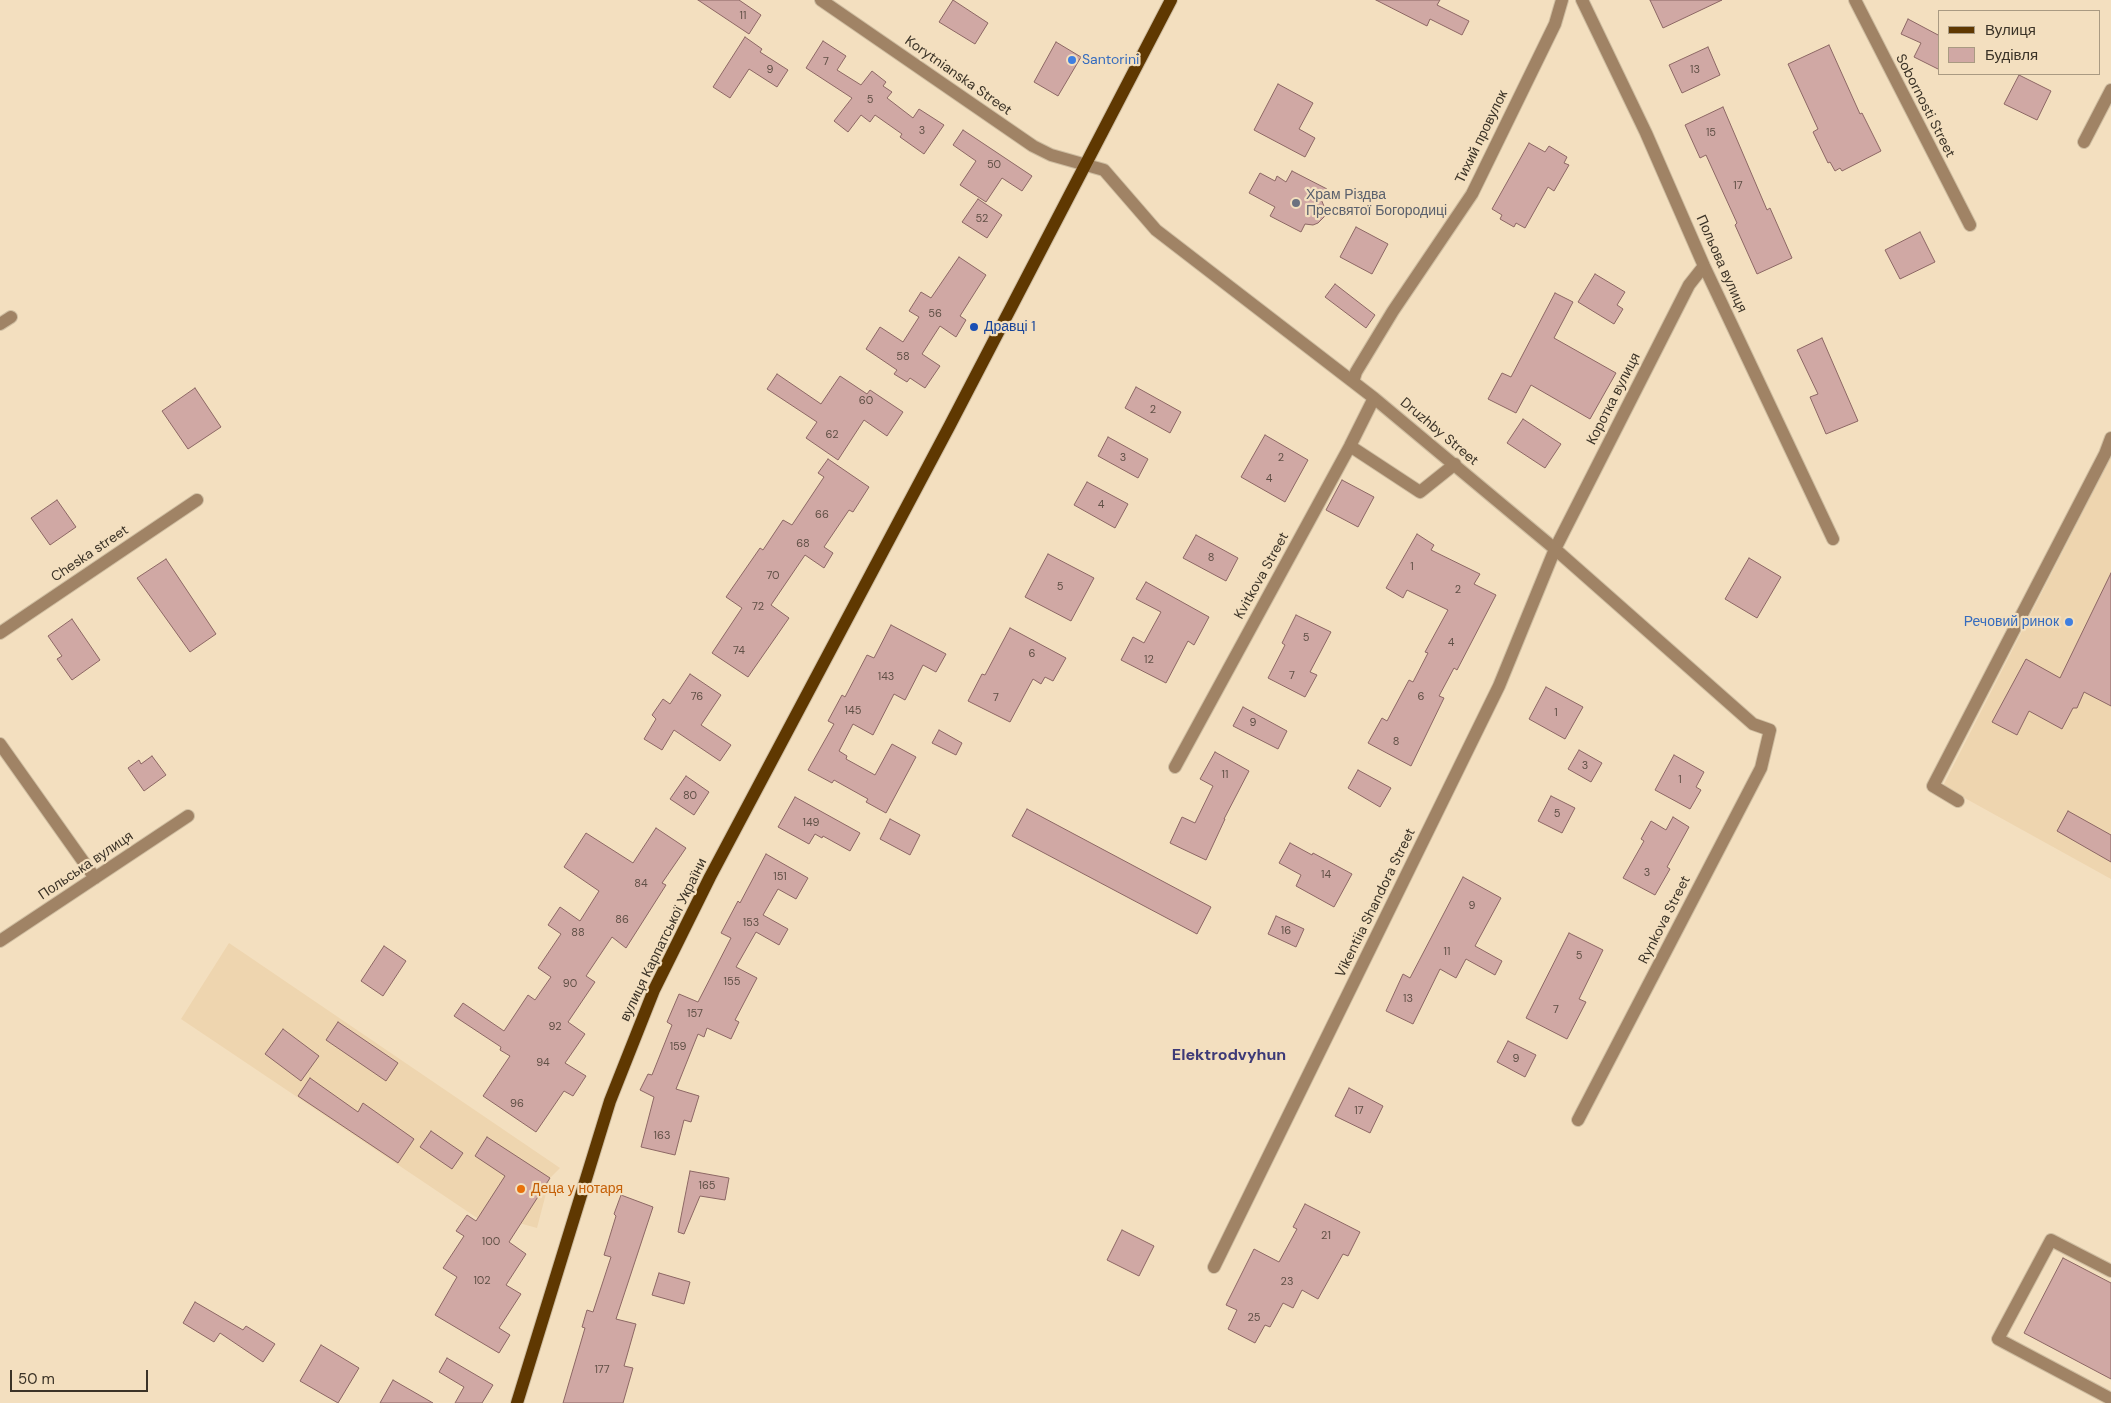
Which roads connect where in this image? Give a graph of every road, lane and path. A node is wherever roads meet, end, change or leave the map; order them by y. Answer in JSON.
{"nodes":[{"id":1,"x":821,"y":0,"type":"edge"},
{"id":2,"x":1171,"y":0,"type":"edge"},
{"id":3,"x":1562,"y":0,"type":"edge"},
{"id":4,"x":1582,"y":0,"type":"edge"},
{"id":5,"x":1855,"y":0,"type":"edge"},
{"id":6,"x":2111,"y":90,"type":"edge"},
{"id":7,"x":2084,"y":142,"type":"dead end"},
{"id":8,"x":1084,"y":165,"type":"junction"},
{"id":9,"x":1970,"y":225,"type":"dead end"},
{"id":10,"x":1704,"y":266,"type":"junction"},
{"id":11,"x":1353,"y":382,"type":"junction"},
{"id":12,"x":1374,"y":398,"type":"junction"},
{"id":13,"x":2111,"y":438,"type":"edge"},
{"id":14,"x":1350,"y":446,"type":"junction"},
{"id":15,"x":1455,"y":464,"type":"junction"},
{"id":16,"x":197,"y":500,"type":"dead end"},
{"id":17,"x":1833,"y":539,"type":"dead end"},
{"id":18,"x":1555,"y":549,"type":"junction"},
{"id":19,"x":0,"y":633,"type":"edge"},
{"id":20,"x":1770,"y":730,"type":"joint"},
{"id":21,"x":0,"y":744,"type":"edge"},
{"id":22,"x":1175,"y":767,"type":"dead end"},
{"id":23,"x":1958,"y":801,"type":"dead end"},
{"id":24,"x":188,"y":816,"type":"dead end"},
{"id":25,"x":95,"y":878,"type":"junction"},
{"id":26,"x":0,"y":942,"type":"edge"},
{"id":27,"x":1578,"y":1120,"type":"dead end"},
{"id":28,"x":1214,"y":1267,"type":"dead end"},
{"id":29,"x":2111,"y":1272,"type":"edge"},
{"id":30,"x":2111,"y":1399,"type":"edge"},
{"id":31,"x":517,"y":1403,"type":"edge"}],
"edges":[{"from":1,"to":8,"type":"street","name":"Korytnianska Street"},
{"from":2,"to":8,"type":"main road","name":"вулиця Карпатської України"},
{"from":3,"to":11,"type":"street","name":"Тихий провулок"},
{"from":4,"to":10,"type":"street","name":"Польова вулиця"},
{"from":5,"to":9,"type":"street","name":"Sobornosti Street"},
{"from":6,"to":7,"type":"street"},
{"from":8,"to":11,"type":"street","name":"Druzhby Street"},
{"from":8,"to":31,"type":"main road","name":"вулиця Карпатської України"},
{"from":10,"to":17,"type":"street","name":"Польова вулиця"},
{"from":10,"to":18,"type":"street","name":"Коротка вулиця"},
{"from":11,"to":12,"type":"street","name":"Druzhby Street"},
{"from":12,"to":14,"type":"street","name":"Kvitkova Street"},
{"from":12,"to":15,"type":"street","name":"Druzhby Street"},
{"from":13,"to":23,"type":"street"},
{"from":14,"to":15,"type":"street"},
{"from":14,"to":22,"type":"street","name":"Kvitkova Street"},
{"from":15,"to":18,"type":"street","name":"Druzhby Street"},
{"from":16,"to":19,"type":"street","name":"Cheska street"},
{"from":18,"to":20,"type":"street","name":"Druzhby Street"},
{"from":18,"to":28,"type":"street","name":"Vikentiia Shandora Street"},
{"from":20,"to":27,"type":"street","name":"Rynkova Street"},
{"from":21,"to":25,"type":"street"},
{"from":24,"to":25,"type":"street","name":"Польська вулиця"},
{"from":25,"to":26,"type":"street","name":"Польська вулиця"},
{"from":29,"to":30,"type":"street"}]}
